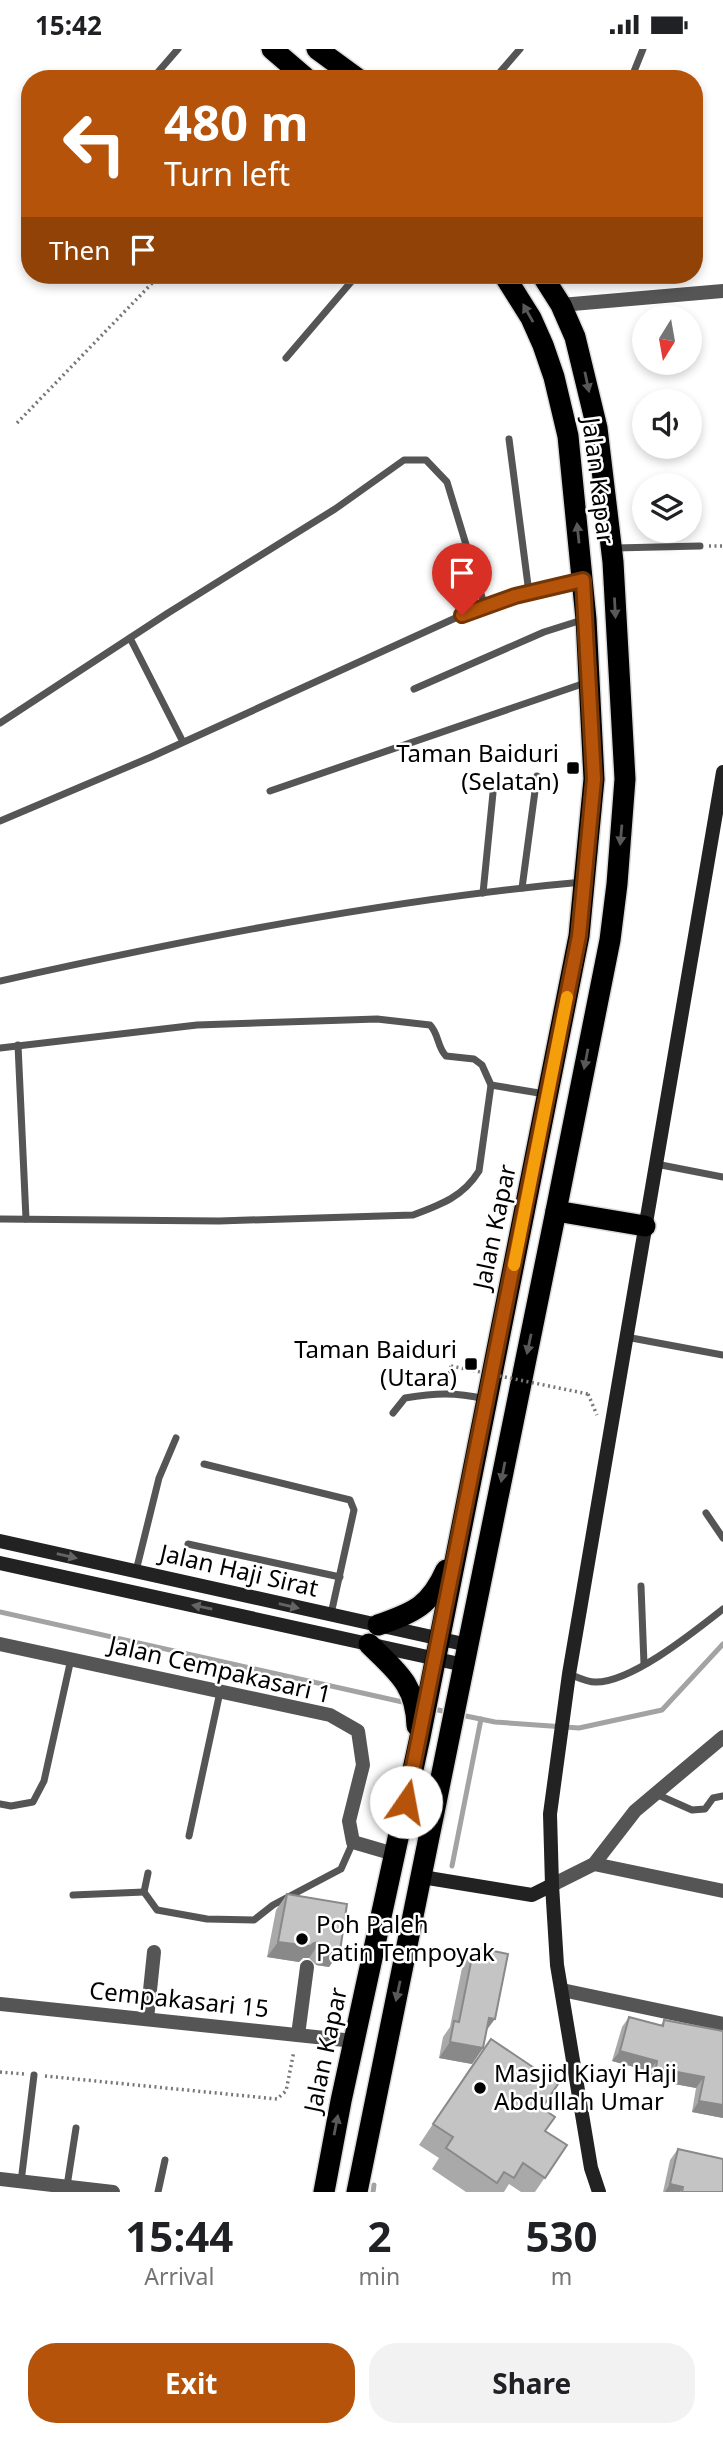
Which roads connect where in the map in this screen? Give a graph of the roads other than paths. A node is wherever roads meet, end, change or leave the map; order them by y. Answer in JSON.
{"nodes":[{"id":1,"x":178,"y":49,"type":"edge"},
{"id":2,"x":272,"y":49,"type":"edge"},
{"id":3,"x":317,"y":49,"type":"edge"},
{"id":4,"x":520,"y":49,"type":"edge"},
{"id":5,"x":643,"y":49,"type":"edge"},
{"id":6,"x":160,"y":70,"type":"edge"},
{"id":7,"x":296,"y":70,"type":"edge"},
{"id":8,"x":346,"y":70,"type":"edge"},
{"id":9,"x":502,"y":70,"type":"edge"},
{"id":10,"x":635,"y":70,"type":"edge"},
{"id":11,"x":349,"y":284,"type":"edge"},
{"id":12,"x":510,"y":284,"type":"edge"},
{"id":13,"x":548,"y":284,"type":"edge"},
{"id":14,"x":723,"y":291,"type":"edge"},
{"id":15,"x":561,"y":305,"type":"junction"},
{"id":16,"x":286,"y":358,"type":"dead end"},
{"id":17,"x":509,"y":439,"type":"dead end"},
{"id":18,"x":700,"y":546,"type":"dead end"},
{"id":19,"x":611,"y":548,"type":"junction"},
{"id":20,"x":583,"y":580,"type":"junction"},
{"id":21,"x":528,"y":593,"type":"junction"},
{"id":22,"x":485,"y":607,"type":"junction"},
{"id":23,"x":586,"y":619,"type":"junction"},
{"id":24,"x":130,"y":638,"type":"junction"},
{"id":25,"x":589,"y":682,"type":"junction"},
{"id":26,"x":414,"y":688,"type":"dead end"},
{"id":27,"x":0,"y":723,"type":"edge"},
{"id":28,"x":183,"y":742,"type":"junction"},
{"id":29,"x":723,"y":772,"type":"edge"},
{"id":30,"x":537,"y":776,"type":"dead end"},
{"id":31,"x":494,"y":783,"type":"dead end"},
{"id":32,"x":270,"y":791,"type":"dead end"},
{"id":33,"x":0,"y":821,"type":"edge"},
{"id":34,"x":718,"y":831,"type":"edge"},
{"id":35,"x":584,"y":882,"type":"junction"},
{"id":36,"x":522,"y":888,"type":"junction"},
{"id":37,"x":483,"y":894,"type":"junction"},
{"id":38,"x":0,"y":981,"type":"edge"},
{"id":39,"x":18,"y":1045,"type":"junction"},
{"id":40,"x":0,"y":1048,"type":"edge"},
{"id":41,"x":491,"y":1084,"type":"junction"},
{"id":42,"x":548,"y":1094,"type":"junction"},
{"id":43,"x":656,"y":1164,"type":"junction"},
{"id":44,"x":723,"y":1177,"type":"edge"},
{"id":45,"x":556,"y":1211,"type":"junction"},
{"id":46,"x":0,"y":1219,"type":"edge"},
{"id":47,"x":26,"y":1219,"type":"junction"},
{"id":48,"x":645,"y":1226,"type":"junction"},
{"id":49,"x":626,"y":1337,"type":"junction"},
{"id":50,"x":723,"y":1355,"type":"edge"},
{"id":51,"x":486,"y":1399,"type":"junction"},
{"id":52,"x":516,"y":1405,"type":"junction"},
{"id":53,"x":393,"y":1413,"type":"dead end"},
{"id":54,"x":176,"y":1438,"type":"dead end"},
{"id":55,"x":204,"y":1464,"type":"dead end"},
{"id":56,"x":705,"y":1513,"type":"dead end"},
{"id":57,"x":723,"y":1538,"type":"edge"},
{"id":58,"x":0,"y":1541,"type":"edge"},
{"id":59,"x":188,"y":1544,"type":"dead end"},
{"id":60,"x":458,"y":1545,"type":"junction"},
{"id":61,"x":0,"y":1563,"type":"edge"},
{"id":62,"x":136,"y":1571,"type":"junction"},
{"id":63,"x":340,"y":1577,"type":"junction"},
{"id":64,"x":641,"y":1586,"type":"dead end"},
{"id":65,"x":723,"y":1609,"type":"edge"},
{"id":66,"x":331,"y":1615,"type":"junction"},
{"id":67,"x":374,"y":1635,"type":"junction"},
{"id":68,"x":0,"y":1644,"type":"edge"},
{"id":69,"x":438,"y":1649,"type":"junction"},
{"id":70,"x":466,"y":1655,"type":"junction"},
{"id":71,"x":71,"y":1659,"type":"junction"},
{"id":72,"x":644,"y":1664,"type":"junction"},
{"id":73,"x":569,"y":1674,"type":"junction"},
{"id":74,"x":220,"y":1692,"type":"junction"},
{"id":75,"x":723,"y":1737,"type":"edge"},
{"id":76,"x":419,"y":1744,"type":"junction"},
{"id":77,"x":655,"y":1794,"type":"junction"},
{"id":78,"x":723,"y":1796,"type":"edge"},
{"id":79,"x":0,"y":1804,"type":"edge"},
{"id":80,"x":190,"y":1836,"type":"dead end"},
{"id":81,"x":353,"y":1842,"type":"junction"},
{"id":82,"x":394,"y":1854,"type":"junction"},
{"id":83,"x":594,"y":1864,"type":"junction"},
{"id":84,"x":148,"y":1873,"type":"dead end"},
{"id":85,"x":422,"y":1877,"type":"junction"},
{"id":86,"x":552,"y":1885,"type":"junction"},
{"id":87,"x":723,"y":1891,"type":"edge"},
{"id":88,"x":144,"y":1892,"type":"junction"},
{"id":89,"x":73,"y":1895,"type":"dead end"},
{"id":90,"x":154,"y":1952,"type":"dead end"},
{"id":91,"x":307,"y":1967,"type":"dead end"},
{"id":92,"x":562,"y":1990,"type":"junction"},
{"id":93,"x":0,"y":2004,"type":"edge"},
{"id":94,"x":147,"y":2019,"type":"junction"},
{"id":95,"x":723,"y":2024,"type":"edge"},
{"id":96,"x":298,"y":2035,"type":"junction"},
{"id":97,"x":354,"y":2041,"type":"junction"},
{"id":98,"x":34,"y":2075,"type":"road end"},
{"id":99,"x":76,"y":2128,"type":"dead end"},
{"id":100,"x":165,"y":2160,"type":"dead end"},
{"id":101,"x":0,"y":2179,"type":"edge"},
{"id":102,"x":21,"y":2182,"type":"junction"},
{"id":103,"x":74,"y":2189,"type":"edge"},
{"id":104,"x":113,"y":2192,"type":"edge"},
{"id":105,"x":158,"y":2192,"type":"edge"},
{"id":106,"x":324,"y":2192,"type":"edge"},
{"id":107,"x":357,"y":2192,"type":"edge"},
{"id":108,"x":599,"y":2192,"type":"edge"}],
"edges":[{"from":1,"to":6,"type":"lane"},
{"from":2,"to":7,"type":"highway"},
{"from":3,"to":8,"type":"highway"},
{"from":4,"to":9,"type":"lane"},
{"from":5,"to":10,"type":"lane"},
{"from":11,"to":16,"type":"lane"},
{"from":20,"to":12,"type":"highway","name":"Jalan Kapar","one_way":true},
{"from":13,"to":15,"type":"highway","name":"Jalan Kapar"},
{"from":14,"to":15,"type":"street"},
{"from":15,"to":19,"type":"highway","name":"Jalan Kapar","one_way":true},
{"from":17,"to":21,"type":"lane"},
{"from":18,"to":19,"type":"lane"},
{"from":19,"to":45,"type":"highway","name":"Jalan Kapar","one_way":true},
{"from":20,"to":21,"type":"lane"},
{"from":20,"to":23,"type":"highway","name":"Jalan Kapar"},
{"from":21,"to":22,"type":"lane"},
{"from":22,"to":24,"type":"lane"},
{"from":22,"to":28,"type":"lane"},
{"from":23,"to":25,"type":"highway","name":"Jalan Kapar"},
{"from":23,"to":26,"type":"lane"},
{"from":24,"to":27,"type":"lane"},
{"from":24,"to":28,"type":"lane"},
{"from":25,"to":32,"type":"lane"},
{"from":25,"to":35,"type":"highway","name":"Jalan Kapar"},
{"from":28,"to":33,"type":"lane"},
{"from":29,"to":34,"type":"street"},
{"from":30,"to":36,"type":"lane"},
{"from":31,"to":37,"type":"lane"},
{"from":34,"to":43,"type":"street"},
{"from":35,"to":36,"type":"lane"},
{"from":35,"to":42,"type":"highway","name":"Jalan Kapar"},
{"from":36,"to":37,"type":"lane"},
{"from":37,"to":38,"type":"lane"},
{"from":39,"to":40,"type":"lane"},
{"from":39,"to":41,"type":"lane"},
{"from":39,"to":47,"type":"lane"},
{"from":41,"to":42,"type":"lane"},
{"from":41,"to":47,"type":"lane"},
{"from":42,"to":51,"type":"highway","name":"Jalan Kapar"},
{"from":43,"to":44,"type":"lane"},
{"from":43,"to":48,"type":"street"},
{"from":45,"to":48,"type":"highway"},
{"from":45,"to":52,"type":"highway","name":"Jalan Kapar","one_way":true},
{"from":46,"to":47,"type":"lane"},
{"from":48,"to":49,"type":"street"},
{"from":49,"to":50,"type":"lane"},
{"from":49,"to":73,"type":"street"},
{"from":51,"to":52,"type":"highway"},
{"from":51,"to":53,"type":"lane"},
{"from":51,"to":60,"type":"highway","name":"Jalan Kapar"},
{"from":52,"to":70,"type":"highway","name":"Jalan Kapar","one_way":true},
{"from":54,"to":62,"type":"lane"},
{"from":55,"to":63,"type":"lane"},
{"from":56,"to":57,"type":"lane"},
{"from":58,"to":62,"type":"street","name":"Jalan Haji Sirat","one_way":true},
{"from":59,"to":63,"type":"lane"},
{"from":60,"to":67,"type":"highway"},
{"from":60,"to":69,"type":"highway","name":"Jalan Kapar"},
{"from":67,"to":61,"type":"street","name":"Jalan Haji Sirat","one_way":true},
{"from":62,"to":66,"type":"street","name":"Jalan Haji Sirat","one_way":true},
{"from":63,"to":66,"type":"lane"},
{"from":64,"to":72,"type":"lane"},
{"from":65,"to":72,"type":"lane"},
{"from":66,"to":67,"type":"street","name":"Jalan Haji Sirat"},
{"from":67,"to":69,"type":"street","name":"Jalan Haji Sirat"},
{"from":67,"to":69,"type":"street","name":"Jalan Haji Sirat"},
{"from":67,"to":76,"type":"highway"},
{"from":68,"to":71,"type":"street","name":"Jalan Cempakasari 1"},
{"from":69,"to":70,"type":"street","name":"Jalan Haji Sirat"},
{"from":69,"to":76,"type":"highway","name":"Jalan Kapar"},
{"from":70,"to":85,"type":"highway","name":"Jalan Kapar"},
{"from":71,"to":74,"type":"street","name":"Jalan Cempakasari 1"},
{"from":71,"to":79,"type":"lane"},
{"from":72,"to":73,"type":"lane"},
{"from":73,"to":86,"type":"street"},
{"from":74,"to":80,"type":"lane"},
{"from":74,"to":81,"type":"street","name":"Jalan Cempakasari 1"},
{"from":75,"to":77,"type":"street"},
{"from":76,"to":82,"type":"highway","name":"Jalan Kapar"},
{"from":77,"to":78,"type":"lane"},
{"from":77,"to":83,"type":"street"},
{"from":81,"to":82,"type":"street"},
{"from":81,"to":88,"type":"lane"},
{"from":82,"to":97,"type":"highway","name":"Jalan Kapar"},
{"from":83,"to":86,"type":"street"},
{"from":83,"to":87,"type":"street"},
{"from":84,"to":88,"type":"lane"},
{"from":85,"to":86,"type":"street"},
{"from":85,"to":107,"type":"highway","name":"Jalan Kapar","one_way":true},
{"from":86,"to":92,"type":"street"},
{"from":88,"to":89,"type":"lane"},
{"from":90,"to":94,"type":"street"},
{"from":91,"to":96,"type":"street"},
{"from":92,"to":95,"type":"street"},
{"from":92,"to":108,"type":"street"},
{"from":93,"to":94,"type":"street","name":"Cempakasari 15"},
{"from":94,"to":96,"type":"street","name":"Cempakasari 15"},
{"from":96,"to":97,"type":"street","name":"Cempakasari 15"},
{"from":106,"to":97,"type":"highway","name":"Jalan Kapar","one_way":true},
{"from":98,"to":102,"type":"lane"},
{"from":99,"to":103,"type":"lane"},
{"from":100,"to":105,"type":"lane"},
{"from":101,"to":102,"type":"street"},
{"from":102,"to":103,"type":"street"},
{"from":103,"to":104,"type":"street"}]}
